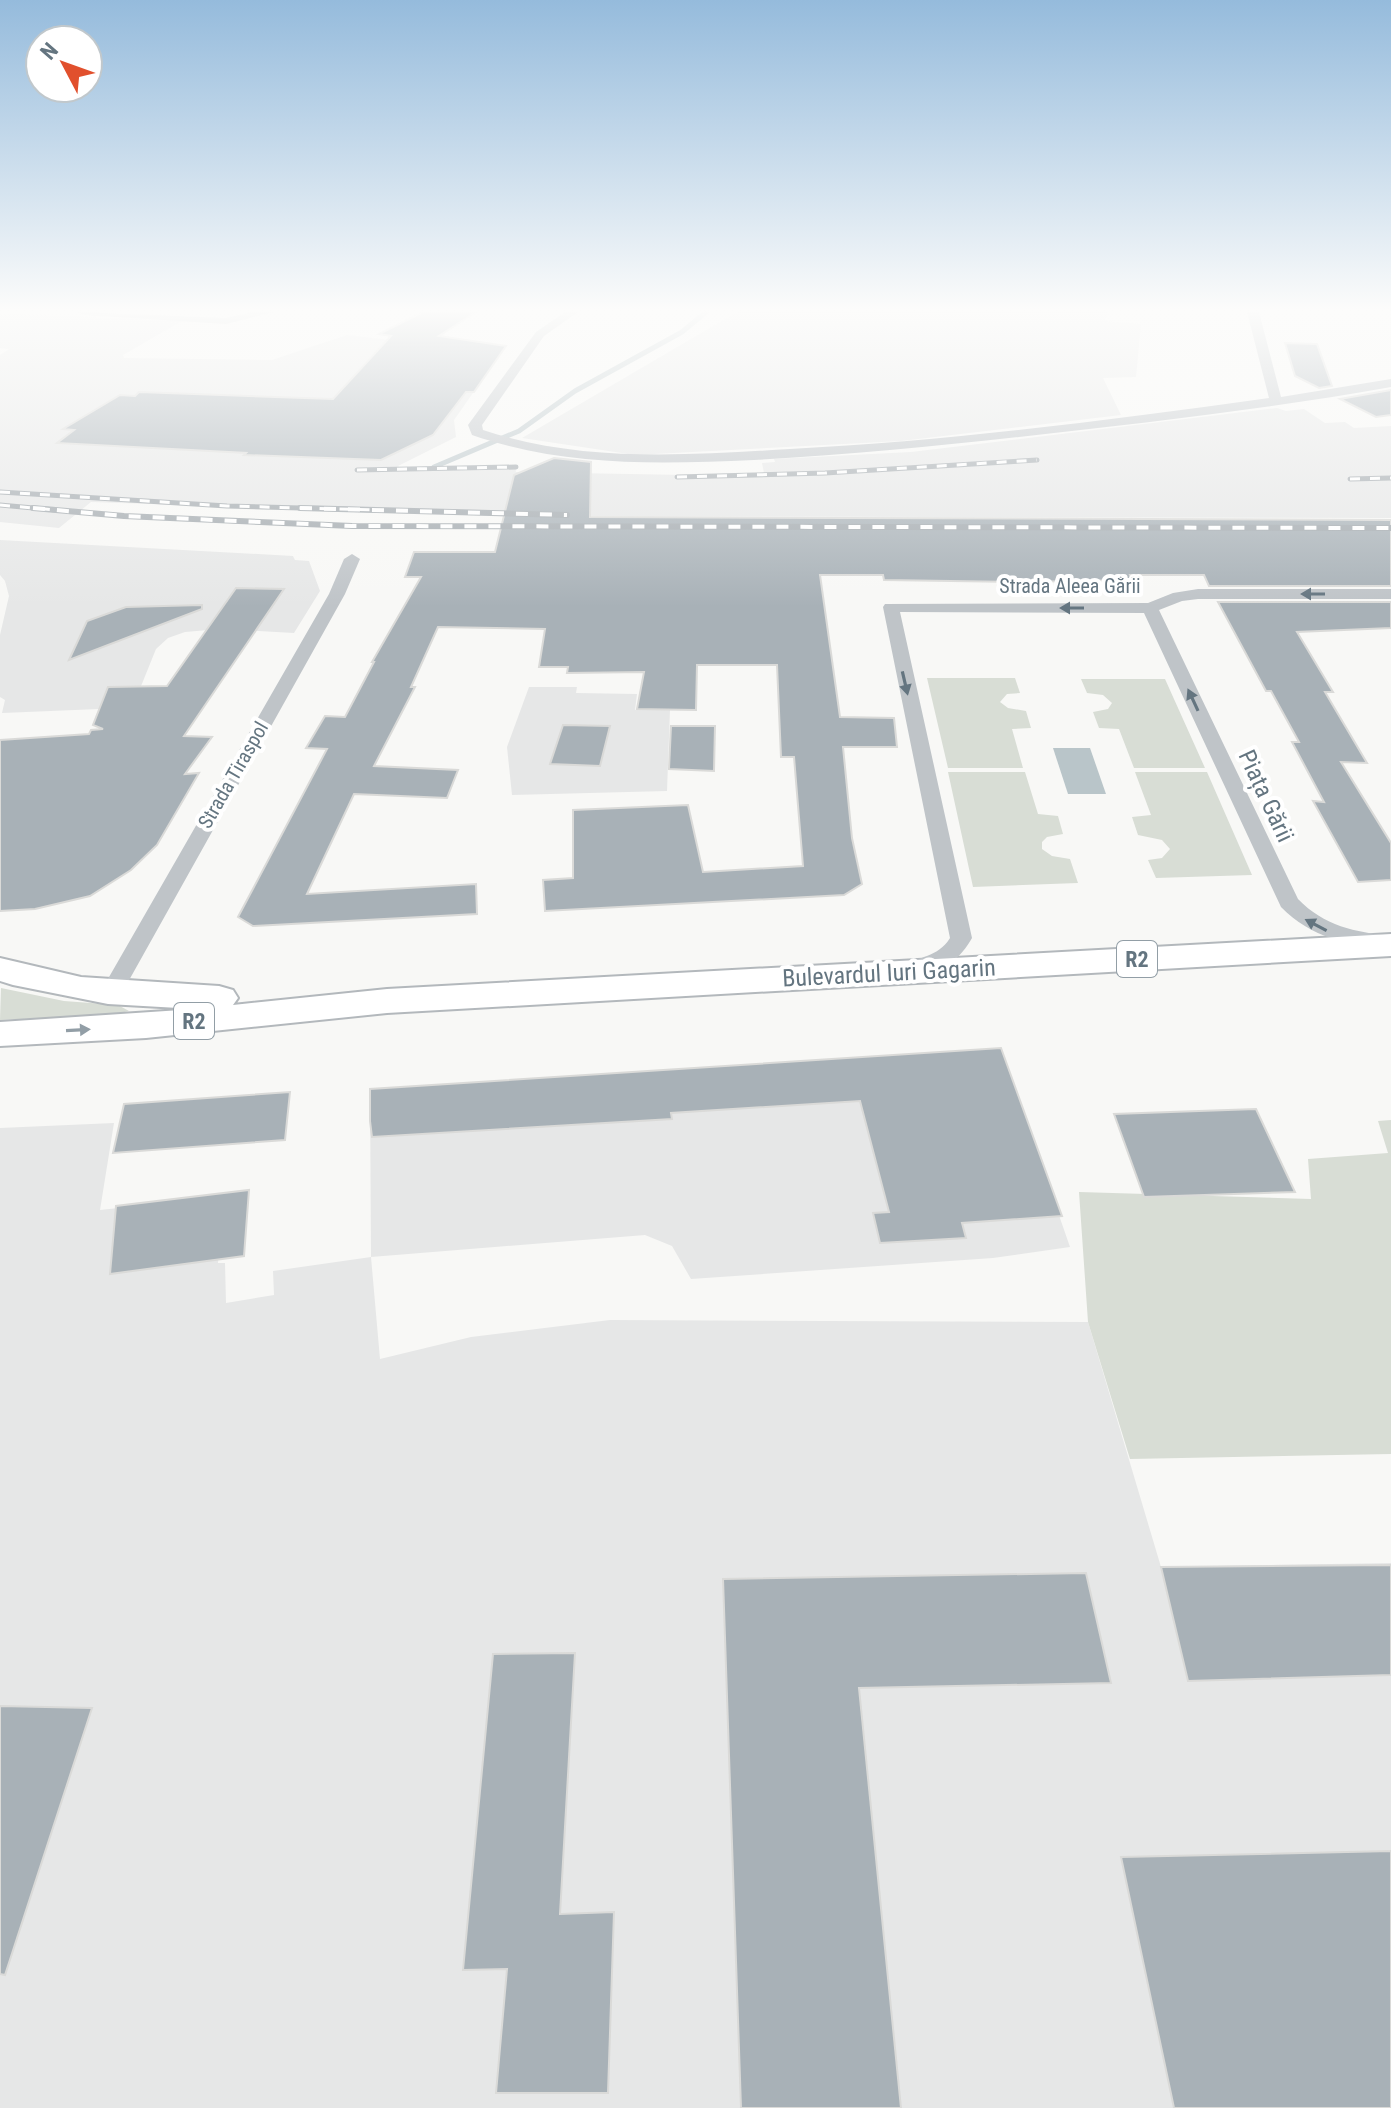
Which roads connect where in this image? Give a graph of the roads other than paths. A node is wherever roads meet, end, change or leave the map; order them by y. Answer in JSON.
{"nodes":[{"id":1,"x":485,"y":410,"type":"edge"},
{"id":2,"x":1207,"y":410,"type":"edge"},
{"id":3,"x":352,"y":559,"type":"dead end"},
{"id":4,"x":1391,"y":594,"type":"edge"},
{"id":5,"x":1150,"y":608,"type":"junction"},
{"id":6,"x":1391,"y":944,"type":"edge"},
{"id":7,"x":0,"y":969,"type":"edge"},
{"id":8,"x":882,"y":973,"type":"junction"},
{"id":9,"x":112,"y":991,"type":"junction"},
{"id":10,"x":387,"y":1001,"type":"junction"},
{"id":11,"x":0,"y":1034,"type":"edge"}],
"edges":[{"from":1,"to":2,"type":"street"},
{"from":3,"to":9,"type":"street","name":"Strada Tiraspol"},
{"from":4,"to":5,"type":"street","name":"Strada Aleea Gării","one_way":true},
{"from":6,"to":5,"type":"street","name":"Piața Gării","one_way":true},
{"from":5,"to":8,"type":"street","name":"Strada Aleea Gării","one_way":true},
{"from":6,"to":8,"type":"main road","name":"Bulevardul Iuri Gagarin","number":"R2"},
{"from":7,"to":9,"type":"main road","name":"Bulevardul Iuri Gagarin","number":"R2"},
{"from":8,"to":10,"type":"main road","name":"Bulevardul Iuri Gagarin","number":"R2"},
{"from":9,"to":10,"type":"main road","name":"Bulevardul Iuri Gagarin","number":"R2"},
{"from":11,"to":10,"type":"main road","name":"Bulevardul Iuri Gagarin","number":"R2","one_way":true}]}
